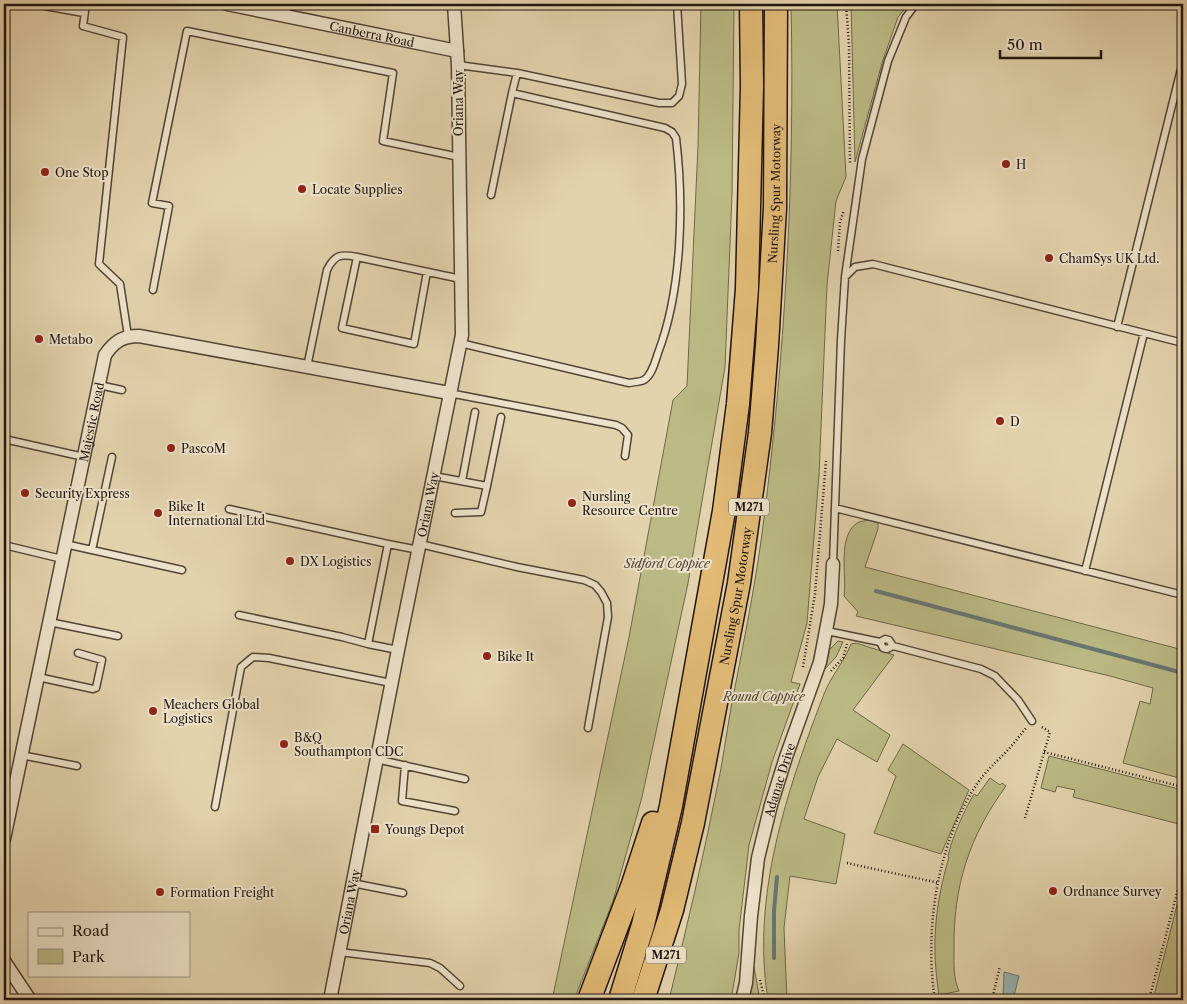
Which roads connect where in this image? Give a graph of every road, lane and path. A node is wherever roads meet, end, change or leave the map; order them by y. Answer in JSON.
{"nodes":[{"id":1,"x":33,"y":4,"type":"edge"},
{"id":2,"x":86,"y":4,"type":"edge"},
{"id":3,"x":227,"y":4,"type":"edge"},
{"id":4,"x":454,"y":4,"type":"edge"},
{"id":5,"x":677,"y":4,"type":"edge"},
{"id":6,"x":751,"y":4,"type":"edge"},
{"id":7,"x":776,"y":4,"type":"edge"},
{"id":8,"x":916,"y":4,"type":"edge"},
{"id":9,"x":287,"y":10,"type":"edge"},
{"id":10,"x":84,"y":13,"type":"junction"},
{"id":11,"x":457,"y":51,"type":"junction"},
{"id":12,"x":1183,"y":61,"type":"edge"},
{"id":13,"x":458,"y":65,"type":"junction"},
{"id":14,"x":517,"y":73,"type":"junction"},
{"id":15,"x":512,"y":93,"type":"junction"},
{"id":16,"x":459,"y":157,"type":"junction"},
{"id":17,"x":491,"y":195,"type":"dead end"},
{"id":18,"x":357,"y":257,"type":"junction"},
{"id":19,"x":428,"y":272,"type":"junction"},
{"id":20,"x":845,"y":276,"type":"junction"},
{"id":21,"x":461,"y":279,"type":"junction"},
{"id":22,"x":153,"y":290,"type":"dead end"},
{"id":23,"x":1117,"y":326,"type":"junction"},
{"id":24,"x":1144,"y":333,"type":"junction"},
{"id":25,"x":128,"y":336,"type":"junction"},
{"id":26,"x":460,"y":342,"type":"junction"},
{"id":27,"x":1183,"y":343,"type":"edge"},
{"id":28,"x":307,"y":367,"type":"junction"},
{"id":29,"x":98,"y":385,"type":"junction"},
{"id":30,"x":122,"y":390,"type":"dead end"},
{"id":31,"x":449,"y":393,"type":"junction"},
{"id":32,"x":475,"y":412,"type":"dead end"},
{"id":33,"x":501,"y":417,"type":"dead end"},
{"id":34,"x":4,"y":439,"type":"edge"},
{"id":35,"x":625,"y":456,"type":"dead end"},
{"id":36,"x":84,"y":457,"type":"junction"},
{"id":37,"x":112,"y":457,"type":"dead end"},
{"id":38,"x":434,"y":476,"type":"junction"},
{"id":39,"x":462,"y":481,"type":"junction"},
{"id":40,"x":487,"y":486,"type":"junction"},
{"id":41,"x":835,"y":508,"type":"junction"},
{"id":42,"x":229,"y":509,"type":"dead end"},
{"id":43,"x":455,"y":513,"type":"dead end"},
{"id":44,"x":65,"y":544,"type":"junction"},
{"id":45,"x":388,"y":544,"type":"junction"},
{"id":46,"x":4,"y":545,"type":"edge"},
{"id":47,"x":419,"y":547,"type":"junction"},
{"id":48,"x":92,"y":550,"type":"junction"},
{"id":49,"x":62,"y":559,"type":"junction"},
{"id":50,"x":833,"y":564,"type":"joint"},
{"id":51,"x":182,"y":570,"type":"dead end"},
{"id":52,"x":1085,"y":570,"type":"junction"},
{"id":53,"x":1183,"y":595,"type":"edge"},
{"id":54,"x":239,"y":615,"type":"dead end"},
{"id":55,"x":49,"y":622,"type":"junction"},
{"id":56,"x":827,"y":631,"type":"junction"},
{"id":57,"x":118,"y":636,"type":"dead end"},
{"id":58,"x":848,"y":636,"type":"junction"},
{"id":59,"x":368,"y":644,"type":"junction"},
{"id":60,"x":398,"y":650,"type":"junction"},
{"id":61,"x":78,"y":653,"type":"dead end"},
{"id":62,"x":38,"y":677,"type":"junction"},
{"id":63,"x":827,"y":679,"type":"dead end"},
{"id":64,"x":391,"y":682,"type":"junction"},
{"id":65,"x":686,"y":719,"type":"junction"},
{"id":66,"x":1032,"y":721,"type":"junction"},
{"id":67,"x":588,"y":728,"type":"dead end"},
{"id":68,"x":1044,"y":752,"type":"junction"},
{"id":69,"x":21,"y":755,"type":"junction"},
{"id":70,"x":376,"y":759,"type":"junction"},
{"id":71,"x":77,"y":766,"type":"dead end"},
{"id":72,"x":405,"y":766,"type":"junction"},
{"id":73,"x":466,"y":779,"type":"dead end"},
{"id":74,"x":1183,"y":787,"type":"edge"},
{"id":75,"x":215,"y":807,"type":"dead end"},
{"id":76,"x":455,"y":811,"type":"dead end"},
{"id":77,"x":1026,"y":818,"type":"dead end"},
{"id":78,"x":4,"y":839,"type":"edge"},
{"id":79,"x":847,"y":863,"type":"dead end"},
{"id":80,"x":1183,"y":870,"type":"edge"},
{"id":81,"x":938,"y":883,"type":"junction"},
{"id":82,"x":352,"y":884,"type":"junction"},
{"id":83,"x":403,"y":893,"type":"dead end"},
{"id":84,"x":672,"y":910,"type":"junction"},
{"id":85,"x":339,"y":952,"type":"junction"},
{"id":86,"x":4,"y":961,"type":"edge"},
{"id":87,"x":1000,"y":966,"type":"dead end"},
{"id":88,"x":759,"y":974,"type":"dead end"},
{"id":89,"x":460,"y":986,"type":"dead end"},
{"id":90,"x":994,"y":994,"type":"junction"},
{"id":91,"x":30,"y":1000,"type":"edge"},
{"id":92,"x":330,"y":1000,"type":"edge"},
{"id":93,"x":589,"y":1000,"type":"edge"},
{"id":94,"x":620,"y":1000,"type":"edge"},
{"id":95,"x":643,"y":1000,"type":"edge"},
{"id":96,"x":660,"y":1000,"type":"edge"},
{"id":97,"x":742,"y":1000,"type":"edge"},
{"id":98,"x":765,"y":1000,"type":"edge"},
{"id":99,"x":934,"y":1000,"type":"edge"},
{"id":100,"x":956,"y":1000,"type":"edge"},
{"id":101,"x":992,"y":1000,"type":"edge"},
{"id":102,"x":1149,"y":1000,"type":"edge"}],
"edges":[{"from":1,"to":10,"type":"lane"},
{"from":2,"to":10,"type":"lane"},
{"from":3,"to":9,"type":"street","name":"Canberra Road"},
{"from":4,"to":11,"type":"street","name":"Oriana Way"},
{"from":5,"to":14,"type":"lane"},
{"from":6,"to":65,"type":"highway","name":"Nursling Spur Motorway","number":"M271"},
{"from":7,"to":84,"type":"highway","name":"Nursling Spur Motorway","number":"M271"},
{"from":8,"to":20,"type":"lane"},
{"from":9,"to":11,"type":"street","name":"Canberra Road"},
{"from":10,"to":25,"type":"lane"},
{"from":11,"to":13,"type":"street","name":"Oriana Way"},
{"from":12,"to":23,"type":"lane"},
{"from":13,"to":14,"type":"lane"},
{"from":13,"to":16,"type":"street","name":"Oriana Way"},
{"from":14,"to":15,"type":"lane"},
{"from":15,"to":17,"type":"lane"},
{"from":15,"to":26,"type":"lane"},
{"from":16,"to":21,"type":"street","name":"Oriana Way"},
{"from":16,"to":22,"type":"lane"},
{"from":18,"to":19,"type":"lane"},
{"from":18,"to":19,"type":"lane"},
{"from":18,"to":28,"type":"lane"},
{"from":19,"to":21,"type":"lane"},
{"from":20,"to":23,"type":"lane"},
{"from":20,"to":41,"type":"lane"},
{"from":21,"to":26,"type":"street","name":"Oriana Way"},
{"from":23,"to":24,"type":"lane"},
{"from":24,"to":27,"type":"lane"},
{"from":24,"to":52,"type":"lane"},
{"from":25,"to":28,"type":"street"},
{"from":25,"to":29,"type":"street","name":"Majestic Road"},
{"from":26,"to":31,"type":"street","name":"Oriana Way"},
{"from":28,"to":31,"type":"street"},
{"from":29,"to":30,"type":"lane"},
{"from":29,"to":36,"type":"street","name":"Majestic Road"},
{"from":31,"to":35,"type":"lane"},
{"from":31,"to":38,"type":"street","name":"Oriana Way"},
{"from":32,"to":39,"type":"lane"},
{"from":33,"to":40,"type":"lane"},
{"from":34,"to":36,"type":"lane"},
{"from":36,"to":44,"type":"street","name":"Majestic Road"},
{"from":37,"to":48,"type":"lane"},
{"from":38,"to":39,"type":"lane"},
{"from":38,"to":47,"type":"street","name":"Oriana Way"},
{"from":39,"to":40,"type":"lane"},
{"from":40,"to":43,"type":"lane"},
{"from":41,"to":50,"type":"lane"},
{"from":41,"to":52,"type":"lane"},
{"from":42,"to":45,"type":"lane"},
{"from":44,"to":48,"type":"lane"},
{"from":44,"to":49,"type":"street","name":"Majestic Road"},
{"from":45,"to":47,"type":"lane"},
{"from":45,"to":59,"type":"lane"},
{"from":46,"to":49,"type":"lane"},
{"from":47,"to":60,"type":"street","name":"Oriana Way"},
{"from":47,"to":67,"type":"lane"},
{"from":48,"to":51,"type":"lane"},
{"from":49,"to":55,"type":"street","name":"Majestic Road"},
{"from":50,"to":56,"type":"street","name":"Adanac Drive"},
{"from":52,"to":53,"type":"lane"},
{"from":54,"to":59,"type":"lane"},
{"from":55,"to":57,"type":"lane"},
{"from":55,"to":62,"type":"street","name":"Majestic Road"},
{"from":56,"to":58,"type":"lane"},
{"from":56,"to":97,"type":"street","name":"Adanac Drive"},
{"from":58,"to":63,"type":"path"},
{"from":58,"to":66,"type":"lane"},
{"from":59,"to":60,"type":"lane"},
{"from":60,"to":64,"type":"street","name":"Oriana Way"},
{"from":61,"to":62,"type":"lane"},
{"from":62,"to":69,"type":"street","name":"Majestic Road"},
{"from":64,"to":70,"type":"street","name":"Oriana Way"},
{"from":64,"to":75,"type":"lane"},
{"from":65,"to":93,"type":"highway","number":"M271"},
{"from":65,"to":94,"type":"highway","name":"Nursling Spur Motorway","number":"M271"},
{"from":66,"to":68,"type":"path"},
{"from":66,"to":81,"type":"path"},
{"from":68,"to":74,"type":"path"},
{"from":68,"to":77,"type":"path"},
{"from":69,"to":71,"type":"lane"},
{"from":69,"to":78,"type":"street","name":"Majestic Road"},
{"from":70,"to":72,"type":"lane"},
{"from":70,"to":82,"type":"street","name":"Oriana Way"},
{"from":72,"to":73,"type":"lane"},
{"from":72,"to":76,"type":"lane"},
{"from":79,"to":81,"type":"path"},
{"from":80,"to":102,"type":"path"},
{"from":81,"to":99,"type":"path"},
{"from":82,"to":83,"type":"lane"},
{"from":82,"to":85,"type":"street","name":"Oriana Way"},
{"from":84,"to":95,"type":"highway","name":"Nursling Spur Motorway","number":"M271"},
{"from":84,"to":96,"type":"highway","number":"M271"},
{"from":85,"to":89,"type":"lane"},
{"from":85,"to":92,"type":"street","name":"Oriana Way"},
{"from":86,"to":91,"type":"street"},
{"from":87,"to":90,"type":"path"},
{"from":88,"to":98,"type":"path"},
{"from":90,"to":100,"type":"path"},
{"from":90,"to":101,"type":"path"}]}
